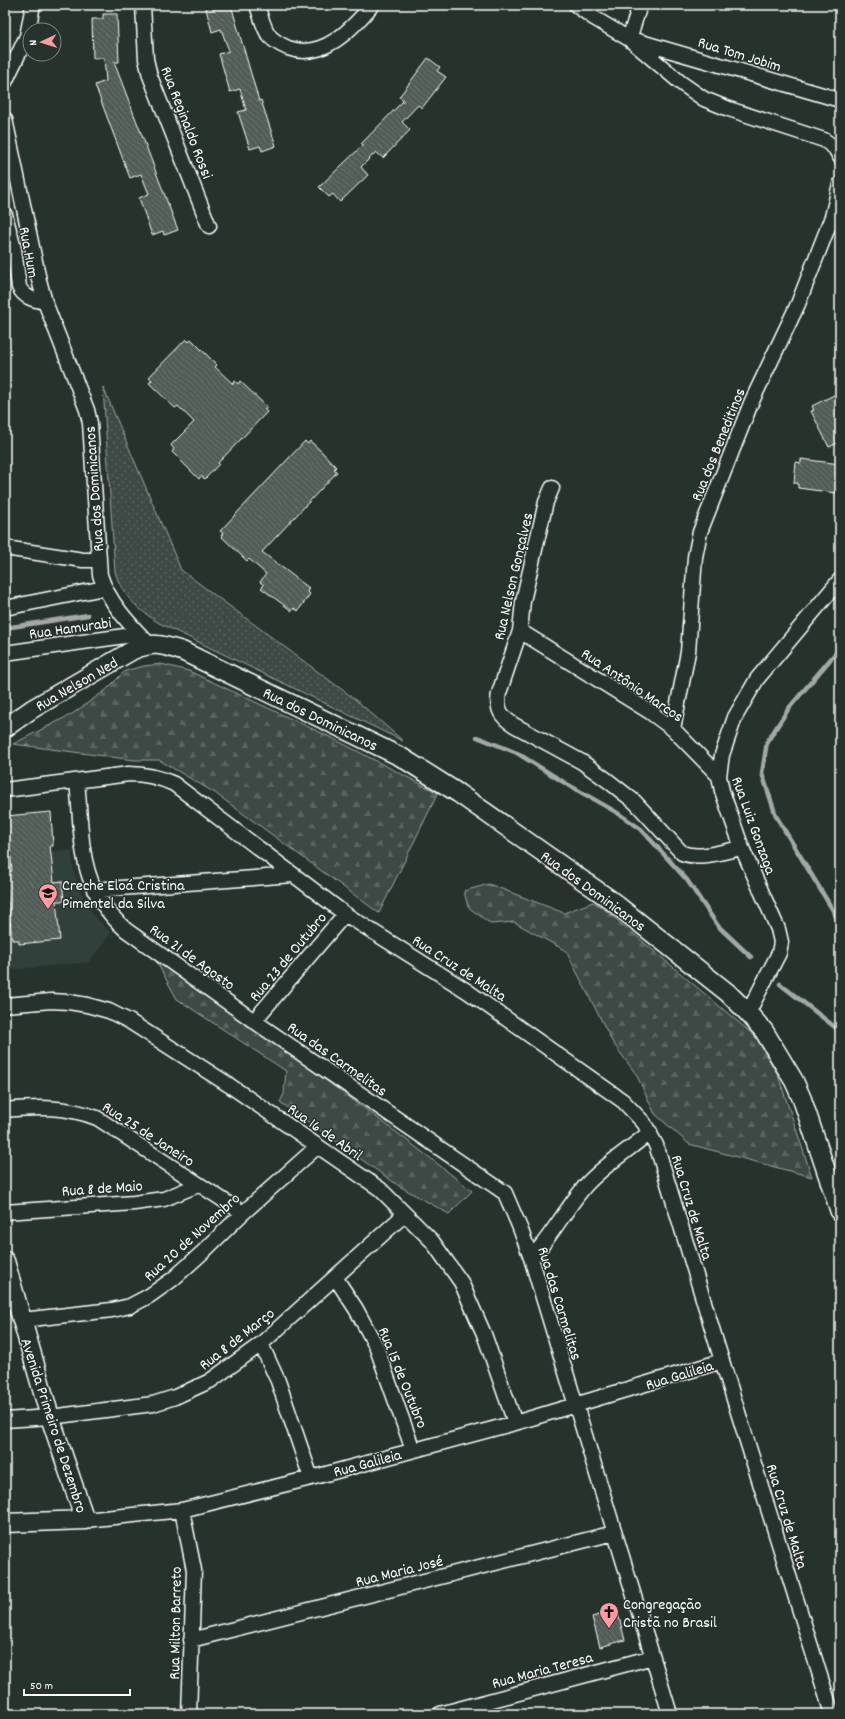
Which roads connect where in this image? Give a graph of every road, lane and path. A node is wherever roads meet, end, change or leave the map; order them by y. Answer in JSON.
{"nodes":[{"id":1,"x":33,"y":5,"type":"edge"},
{"id":2,"x":143,"y":5,"type":"edge"},
{"id":3,"x":257,"y":5,"type":"edge"},
{"id":4,"x":372,"y":5,"type":"edge"},
{"id":5,"x":576,"y":5,"type":"edge"},
{"id":6,"x":640,"y":5,"type":"edge"},
{"id":7,"x":629,"y":39,"type":"junction"},
{"id":8,"x":5,"y":82,"type":"edge"},
{"id":9,"x":840,"y":100,"type":"edge"},
{"id":10,"x":5,"y":119,"type":"edge"},
{"id":11,"x":840,"y":157,"type":"edge"},
{"id":12,"x":840,"y":184,"type":"edge"},
{"id":13,"x":5,"y":215,"type":"edge"},
{"id":14,"x":210,"y":226,"type":"dead end"},
{"id":15,"x":45,"y":302,"type":"junction"},
{"id":16,"x":552,"y":488,"type":"dead end"},
{"id":17,"x":5,"y":548,"type":"edge"},
{"id":18,"x":98,"y":560,"type":"junction"},
{"id":19,"x":840,"y":580,"type":"edge"},
{"id":20,"x":104,"y":588,"type":"junction"},
{"id":21,"x":5,"y":608,"type":"edge"},
{"id":22,"x":520,"y":631,"type":"junction"},
{"id":23,"x":144,"y":639,"type":"junction"},
{"id":24,"x":5,"y":652,"type":"edge"},
{"id":25,"x":5,"y":728,"type":"edge"},
{"id":26,"x":673,"y":729,"type":"junction"},
{"id":27,"x":719,"y":776,"type":"junction"},
{"id":28,"x":76,"y":781,"type":"junction"},
{"id":29,"x":5,"y":790,"type":"edge"},
{"id":30,"x":742,"y":848,"type":"junction"},
{"id":31,"x":293,"y":875,"type":"junction"},
{"id":32,"x":94,"y":890,"type":"junction"},
{"id":33,"x":346,"y":914,"type":"junction"},
{"id":34,"x":5,"y":1005,"type":"edge"},
{"id":35,"x":748,"y":1013,"type":"junction"},
{"id":36,"x":254,"y":1021,"type":"junction"},
{"id":37,"x":5,"y":1110,"type":"edge"},
{"id":38,"x":650,"y":1132,"type":"junction"},
{"id":39,"x":318,"y":1146,"type":"junction"},
{"id":40,"x":198,"y":1185,"type":"junction"},
{"id":41,"x":5,"y":1212,"type":"edge"},
{"id":42,"x":840,"y":1212,"type":"edge"},
{"id":43,"x":243,"y":1213,"type":"junction"},
{"id":44,"x":405,"y":1214,"type":"junction"},
{"id":45,"x":531,"y":1258,"type":"junction"},
{"id":46,"x":5,"y":1261,"type":"edge"},
{"id":47,"x":335,"y":1277,"type":"junction"},
{"id":48,"x":22,"y":1320,"type":"junction"},
{"id":49,"x":261,"y":1344,"type":"junction"},
{"id":50,"x":722,"y":1361,"type":"junction"},
{"id":51,"x":575,"y":1406,"type":"junction"},
{"id":52,"x":50,"y":1417,"type":"junction"},
{"id":53,"x":5,"y":1420,"type":"edge"},
{"id":54,"x":515,"y":1423,"type":"junction"},
{"id":55,"x":414,"y":1450,"type":"junction"},
{"id":56,"x":311,"y":1478,"type":"junction"},
{"id":57,"x":182,"y":1510,"type":"junction"},
{"id":58,"x":85,"y":1520,"type":"junction"},
{"id":59,"x":5,"y":1522,"type":"edge"},
{"id":60,"x":614,"y":1533,"type":"junction"},
{"id":61,"x":191,"y":1640,"type":"junction"},
{"id":62,"x":653,"y":1657,"type":"junction"},
{"id":63,"x":189,"y":1714,"type":"edge"},
{"id":64,"x":440,"y":1714,"type":"edge"},
{"id":65,"x":670,"y":1714,"type":"edge"},
{"id":66,"x":832,"y":1714,"type":"edge"}],
"edges":[{"from":1,"to":8,"type":"street"},
{"from":2,"to":14,"type":"street","name":"Rua Reginaldo Rossi"},
{"from":3,"to":4,"type":"street"},
{"from":5,"to":7,"type":"street"},
{"from":6,"to":7,"type":"street"},
{"from":7,"to":9,"type":"street","name":"Rua Tom Jobim"},
{"from":7,"to":11,"type":"street"},
{"from":10,"to":15,"type":"street","name":"Rua dos Dominicanos"},
{"from":12,"to":26,"type":"street","name":"Rua dos Beneditinos"},
{"from":13,"to":15,"type":"street","name":"Rua Hum"},
{"from":15,"to":18,"type":"street","name":"Rua dos Dominicanos"},
{"from":16,"to":22,"type":"street","name":"Rua Nelson Gonçalves"},
{"from":17,"to":18,"type":"street"},
{"from":18,"to":20,"type":"street","name":"Rua dos Dominicanos"},
{"from":19,"to":27,"type":"street","name":"Rua Luiz Gonzaga"},
{"from":20,"to":21,"type":"street","name":"Rua Hamurabi"},
{"from":20,"to":23,"type":"street","name":"Rua dos Dominicanos"},
{"from":22,"to":26,"type":"street","name":"Rua Antônio Marcos"},
{"from":22,"to":30,"type":"street","name":"Rua Nelson Gonçalves"},
{"from":23,"to":24,"type":"street","name":"Rua Hamurabi"},
{"from":23,"to":25,"type":"street","name":"Rua Nelson Ned"},
{"from":23,"to":35,"type":"street","name":"Rua dos Dominicanos"},
{"from":26,"to":27,"type":"street","name":"Rua Antônio Marcos"},
{"from":27,"to":30,"type":"street","name":"Rua Luiz Gonzaga"},
{"from":28,"to":29,"type":"street","name":"Rua Cruz de Malta"},
{"from":28,"to":31,"type":"street","name":"Rua Cruz de Malta"},
{"from":28,"to":32,"type":"street","name":"Rua 21 de Agosto"},
{"from":30,"to":35,"type":"street","name":"Rua Luiz Gonzaga"},
{"from":31,"to":32,"type":"street"},
{"from":31,"to":33,"type":"street","name":"Rua Cruz de Malta"},
{"from":32,"to":36,"type":"street","name":"Rua 21 de Agosto"},
{"from":33,"to":36,"type":"street","name":"Rua 23 de Outubro"},
{"from":33,"to":38,"type":"street","name":"Rua Cruz de Malta"},
{"from":34,"to":39,"type":"street","name":"Rua 16 de Abril"},
{"from":35,"to":42,"type":"street","name":"Rua dos Dominicanos"},
{"from":36,"to":45,"type":"street","name":"Rua das Carmelitas"},
{"from":37,"to":40,"type":"street","name":"Rua 25 de Janeiro"},
{"from":38,"to":45,"type":"street"},
{"from":38,"to":50,"type":"street","name":"Rua Cruz de Malta"},
{"from":39,"to":43,"type":"street","name":"Rua 20 de Novembro"},
{"from":39,"to":44,"type":"street","name":"Rua 16 de Abril"},
{"from":40,"to":41,"type":"street","name":"Rua 8 de Maio"},
{"from":40,"to":43,"type":"street","name":"Rua 25 de Janeiro"},
{"from":43,"to":48,"type":"street","name":"Rua 20 de Novembro"},
{"from":44,"to":47,"type":"street","name":"Rua 8 de Março"},
{"from":44,"to":54,"type":"street","name":"Rua 16 de Abril"},
{"from":45,"to":51,"type":"street","name":"Rua das Carmelitas"},
{"from":46,"to":48,"type":"street","name":"Avenida Primeiro de Dezembro"},
{"from":47,"to":49,"type":"street","name":"Rua 8 de Março"},
{"from":47,"to":55,"type":"street","name":"Rua 15 de Outubro"},
{"from":48,"to":52,"type":"street","name":"Avenida Primeiro de Dezembro"},
{"from":49,"to":52,"type":"street","name":"Rua 8 de Março"},
{"from":49,"to":56,"type":"street"},
{"from":50,"to":51,"type":"street","name":"Rua Galileia"},
{"from":50,"to":66,"type":"street","name":"Rua Cruz de Malta"},
{"from":51,"to":54,"type":"street","name":"Rua Galileia"},
{"from":51,"to":60,"type":"street","name":"Rua das Carmelitas"},
{"from":52,"to":53,"type":"street","name":"Rua 8 de Março"},
{"from":52,"to":58,"type":"street","name":"Avenida Primeiro de Dezembro"},
{"from":54,"to":55,"type":"street","name":"Rua Galileia"},
{"from":55,"to":56,"type":"street","name":"Rua Galileia"},
{"from":56,"to":57,"type":"street","name":"Rua Galileia"},
{"from":57,"to":58,"type":"street","name":"Rua Galileia"},
{"from":57,"to":61,"type":"street","name":"Rua Milton Barreto"},
{"from":58,"to":59,"type":"street","name":"Rua Galileia"},
{"from":60,"to":61,"type":"street","name":"Rua Maria José"},
{"from":60,"to":62,"type":"street","name":"Rua das Carmelitas"},
{"from":61,"to":63,"type":"street","name":"Rua Milton Barreto"},
{"from":62,"to":64,"type":"street","name":"Rua Maria Teresa"},
{"from":62,"to":65,"type":"street","name":"Rua das Carmelitas"}]}
